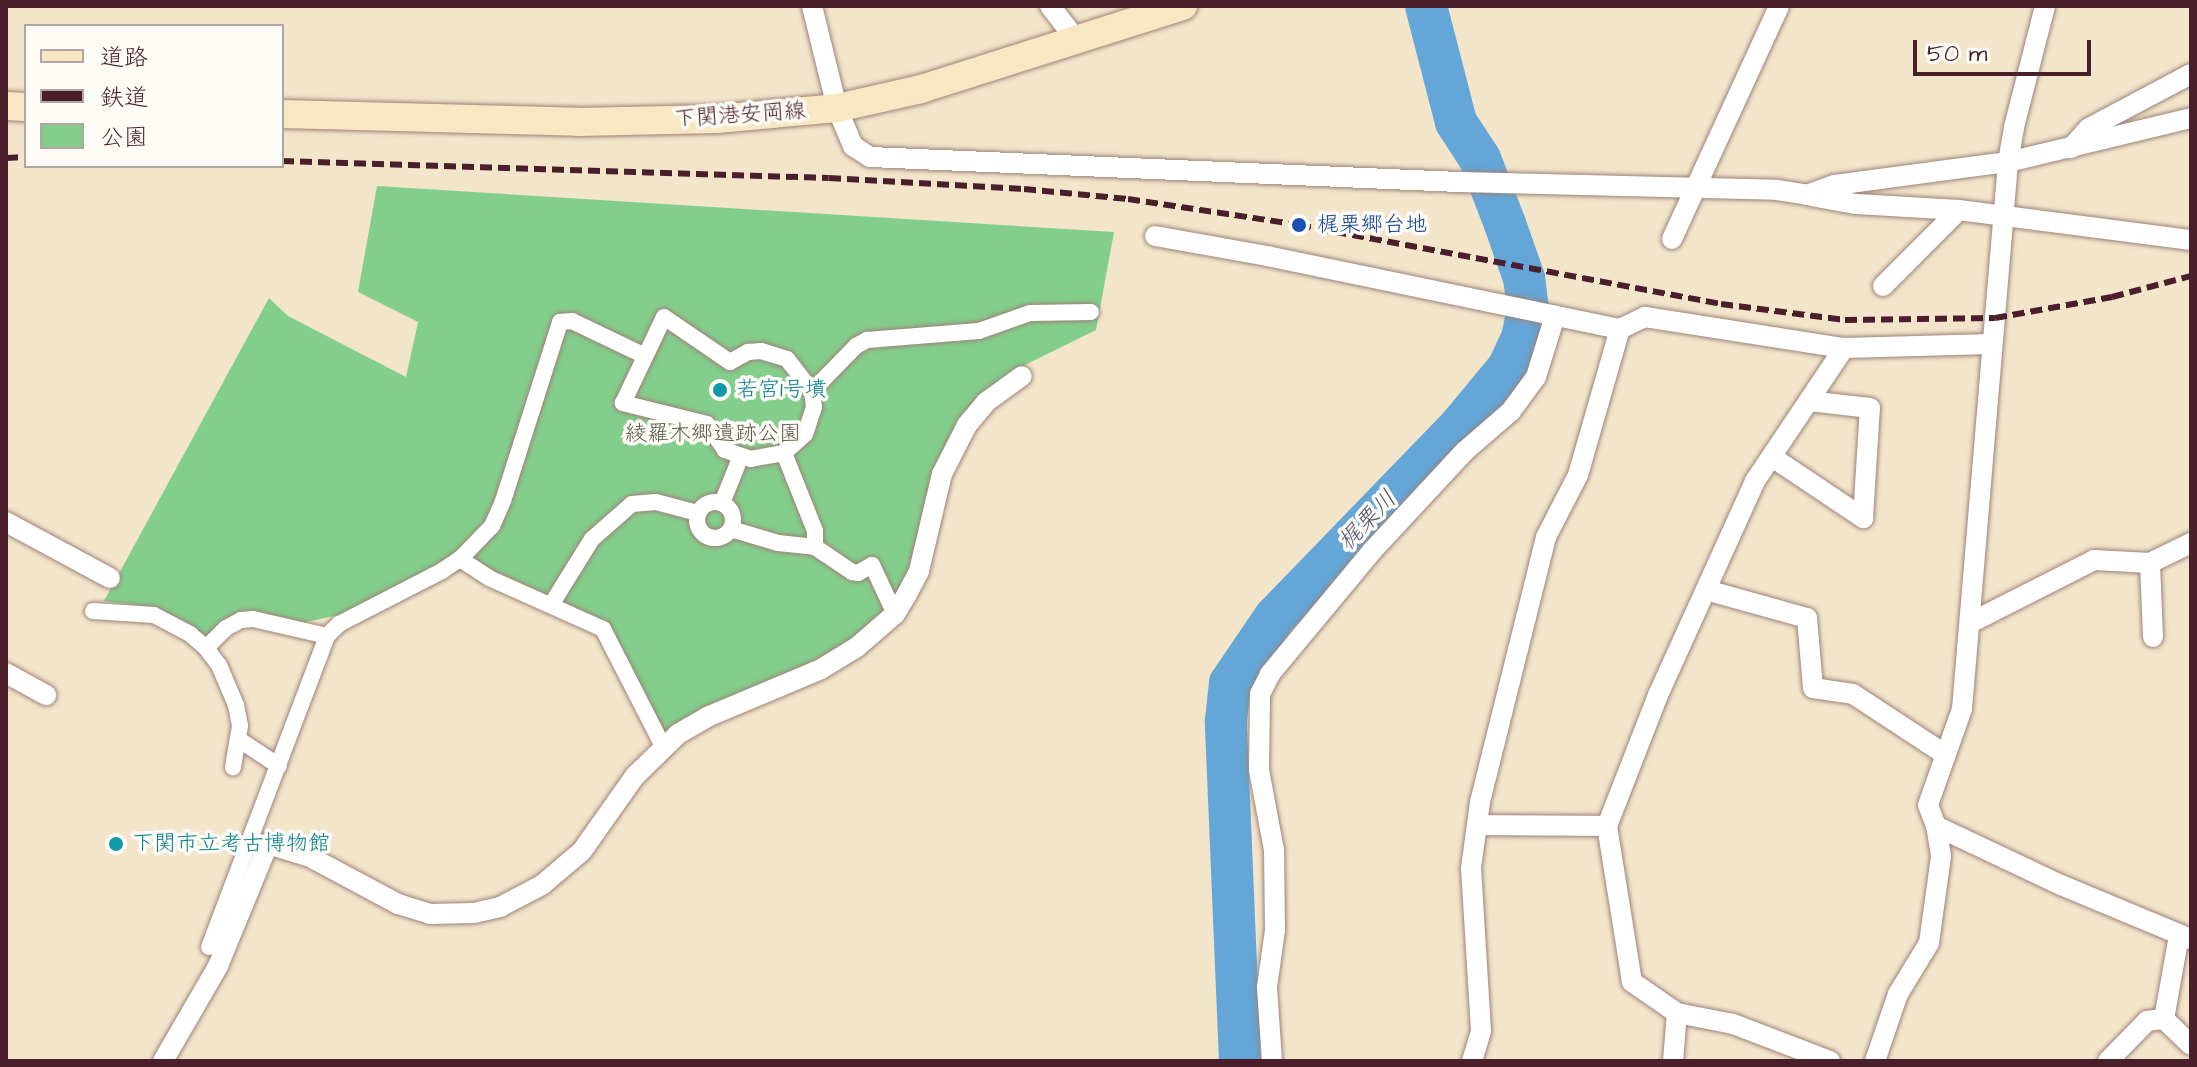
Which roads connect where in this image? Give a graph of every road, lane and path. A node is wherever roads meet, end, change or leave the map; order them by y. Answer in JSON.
{"nodes":[{"id":1,"x":812,"y":6,"type":"edge"},
{"id":2,"x":1050,"y":6,"type":"edge"},
{"id":3,"x":1183,"y":6,"type":"edge"},
{"id":4,"x":1779,"y":6,"type":"edge"},
{"id":5,"x":2045,"y":6,"type":"edge"},
{"id":6,"x":1078,"y":42,"type":"junction"},
{"id":7,"x":2191,"y":74,"type":"edge"},
{"id":8,"x":837,"y":108,"type":"junction"},
{"id":9,"x":284,"y":114,"type":"edge"},
{"id":10,"x":2191,"y":118,"type":"edge"},
{"id":11,"x":2071,"y":148,"type":"junction"},
{"id":12,"x":2008,"y":162,"type":"junction"},
{"id":13,"x":1694,"y":188,"type":"junction"},
{"id":14,"x":1807,"y":195,"type":"junction"},
{"id":15,"x":1959,"y":210,"type":"junction"},
{"id":16,"x":2006,"y":219,"type":"junction"},
{"id":17,"x":1155,"y":236,"type":"dead end"},
{"id":18,"x":1672,"y":239,"type":"dead end"},
{"id":19,"x":2191,"y":240,"type":"edge"},
{"id":20,"x":1883,"y":286,"type":"dead end"},
{"id":21,"x":1091,"y":312,"type":"dead end"},
{"id":22,"x":1552,"y":315,"type":"junction"},
{"id":23,"x":1620,"y":329,"type":"junction"},
{"id":24,"x":1991,"y":344,"type":"junction"},
{"id":25,"x":1844,"y":348,"type":"junction"},
{"id":26,"x":645,"y":356,"type":"junction"},
{"id":27,"x":1022,"y":376,"type":"dead end"},
{"id":28,"x":812,"y":391,"type":"junction"},
{"id":29,"x":1809,"y":401,"type":"junction"},
{"id":30,"x":784,"y":453,"type":"junction"},
{"id":31,"x":741,"y":456,"type":"junction"},
{"id":32,"x":1772,"y":457,"type":"junction"},
{"id":33,"x":722,"y":503,"type":"junction"},
{"id":34,"x":698,"y":513,"type":"junction"},
{"id":35,"x":6,"y":522,"type":"edge"},
{"id":36,"x":731,"y":529,"type":"junction"},
{"id":37,"x":2191,"y":543,"type":"edge"},
{"id":38,"x":815,"y":547,"type":"junction"},
{"id":39,"x":460,"y":559,"type":"junction"},
{"id":40,"x":2150,"y":563,"type":"junction"},
{"id":41,"x":110,"y":578,"type":"dead end"},
{"id":42,"x":1706,"y":590,"type":"junction"},
{"id":43,"x":551,"y":605,"type":"junction"},
{"id":44,"x":93,"y":611,"type":"dead end"},
{"id":45,"x":895,"y":614,"type":"junction"},
{"id":46,"x":1970,"y":623,"type":"junction"},
{"id":47,"x":327,"y":636,"type":"junction"},
{"id":48,"x":2153,"y":637,"type":"dead end"},
{"id":49,"x":206,"y":648,"type":"junction"},
{"id":50,"x":6,"y":673,"type":"edge"},
{"id":51,"x":46,"y":695,"type":"dead end"},
{"id":52,"x":238,"y":739,"type":"junction"},
{"id":53,"x":663,"y":746,"type":"junction"},
{"id":54,"x":1946,"y":755,"type":"junction"},
{"id":55,"x":279,"y":766,"type":"junction"},
{"id":56,"x":233,"y":767,"type":"dead end"},
{"id":57,"x":1477,"y":825,"type":"junction"},
{"id":58,"x":1607,"y":826,"type":"junction"},
{"id":59,"x":1936,"y":826,"type":"junction"},
{"id":60,"x":2185,"y":937,"type":"edge"},
{"id":61,"x":209,"y":947,"type":"dead end"},
{"id":62,"x":1677,"y":1013,"type":"junction"},
{"id":63,"x":2164,"y":1019,"type":"junction"},
{"id":64,"x":2191,"y":1045,"type":"edge"},
{"id":65,"x":163,"y":1061,"type":"edge"},
{"id":66,"x":1272,"y":1061,"type":"edge"},
{"id":67,"x":1472,"y":1061,"type":"edge"},
{"id":68,"x":1673,"y":1061,"type":"edge"},
{"id":69,"x":1830,"y":1061,"type":"edge"},
{"id":70,"x":1875,"y":1061,"type":"edge"},
{"id":71,"x":2108,"y":1061,"type":"edge"}],
"edges":[{"from":1,"to":8,"type":"street"},
{"from":2,"to":6,"type":"street"},
{"from":3,"to":6,"type":"main road","name":"下関港安岡線"},
{"from":4,"to":13,"type":"street"},
{"from":5,"to":12,"type":"street"},
{"from":6,"to":8,"type":"main road","name":"下関港安岡線"},
{"from":7,"to":11,"type":"street"},
{"from":8,"to":9,"type":"main road","name":"下関港安岡線"},
{"from":8,"to":13,"type":"street"},
{"from":10,"to":11,"type":"street"},
{"from":11,"to":12,"type":"street"},
{"from":12,"to":14,"type":"street"},
{"from":12,"to":16,"type":"street"},
{"from":13,"to":14,"type":"street"},
{"from":13,"to":18,"type":"street"},
{"from":14,"to":15,"type":"street"},
{"from":15,"to":16,"type":"street"},
{"from":15,"to":20,"type":"street"},
{"from":16,"to":19,"type":"street"},
{"from":16,"to":24,"type":"street"},
{"from":17,"to":22,"type":"street"},
{"from":21,"to":28,"type":"street"},
{"from":22,"to":23,"type":"street"},
{"from":22,"to":66,"type":"street"},
{"from":23,"to":25,"type":"street"},
{"from":23,"to":57,"type":"street"},
{"from":24,"to":25,"type":"street"},
{"from":24,"to":46,"type":"street"},
{"from":25,"to":29,"type":"street"},
{"from":26,"to":28,"type":"street"},
{"from":26,"to":31,"type":"street"},
{"from":26,"to":39,"type":"street"},
{"from":27,"to":45,"type":"street"},
{"from":28,"to":30,"type":"street"},
{"from":29,"to":32,"type":"street"},
{"from":29,"to":32,"type":"street"},
{"from":30,"to":31,"type":"street"},
{"from":30,"to":38,"type":"street"},
{"from":31,"to":33,"type":"street"},
{"from":32,"to":42,"type":"street"},
{"from":33,"to":34,"type":"street"},
{"from":33,"to":36,"type":"street"},
{"from":34,"to":36,"type":"street"},
{"from":34,"to":43,"type":"street"},
{"from":35,"to":41,"type":"street"},
{"from":36,"to":38,"type":"street"},
{"from":37,"to":40,"type":"street"},
{"from":38,"to":45,"type":"street"},
{"from":39,"to":43,"type":"street"},
{"from":39,"to":47,"type":"street"},
{"from":40,"to":46,"type":"street"},
{"from":40,"to":48,"type":"street"},
{"from":42,"to":54,"type":"street"},
{"from":42,"to":58,"type":"street"},
{"from":43,"to":53,"type":"street"},
{"from":44,"to":49,"type":"street"},
{"from":45,"to":53,"type":"street"},
{"from":46,"to":54,"type":"street"},
{"from":47,"to":49,"type":"street"},
{"from":47,"to":55,"type":"street"},
{"from":49,"to":52,"type":"street"},
{"from":50,"to":51,"type":"street"},
{"from":52,"to":55,"type":"street"},
{"from":52,"to":56,"type":"street"},
{"from":53,"to":65,"type":"street"},
{"from":54,"to":59,"type":"street"},
{"from":55,"to":61,"type":"street"},
{"from":57,"to":58,"type":"street"},
{"from":57,"to":67,"type":"street"},
{"from":58,"to":62,"type":"street"},
{"from":59,"to":60,"type":"street"},
{"from":59,"to":70,"type":"street"},
{"from":60,"to":63,"type":"street"},
{"from":62,"to":68,"type":"street"},
{"from":62,"to":69,"type":"street"},
{"from":63,"to":64,"type":"street"},
{"from":63,"to":71,"type":"street"}]}
